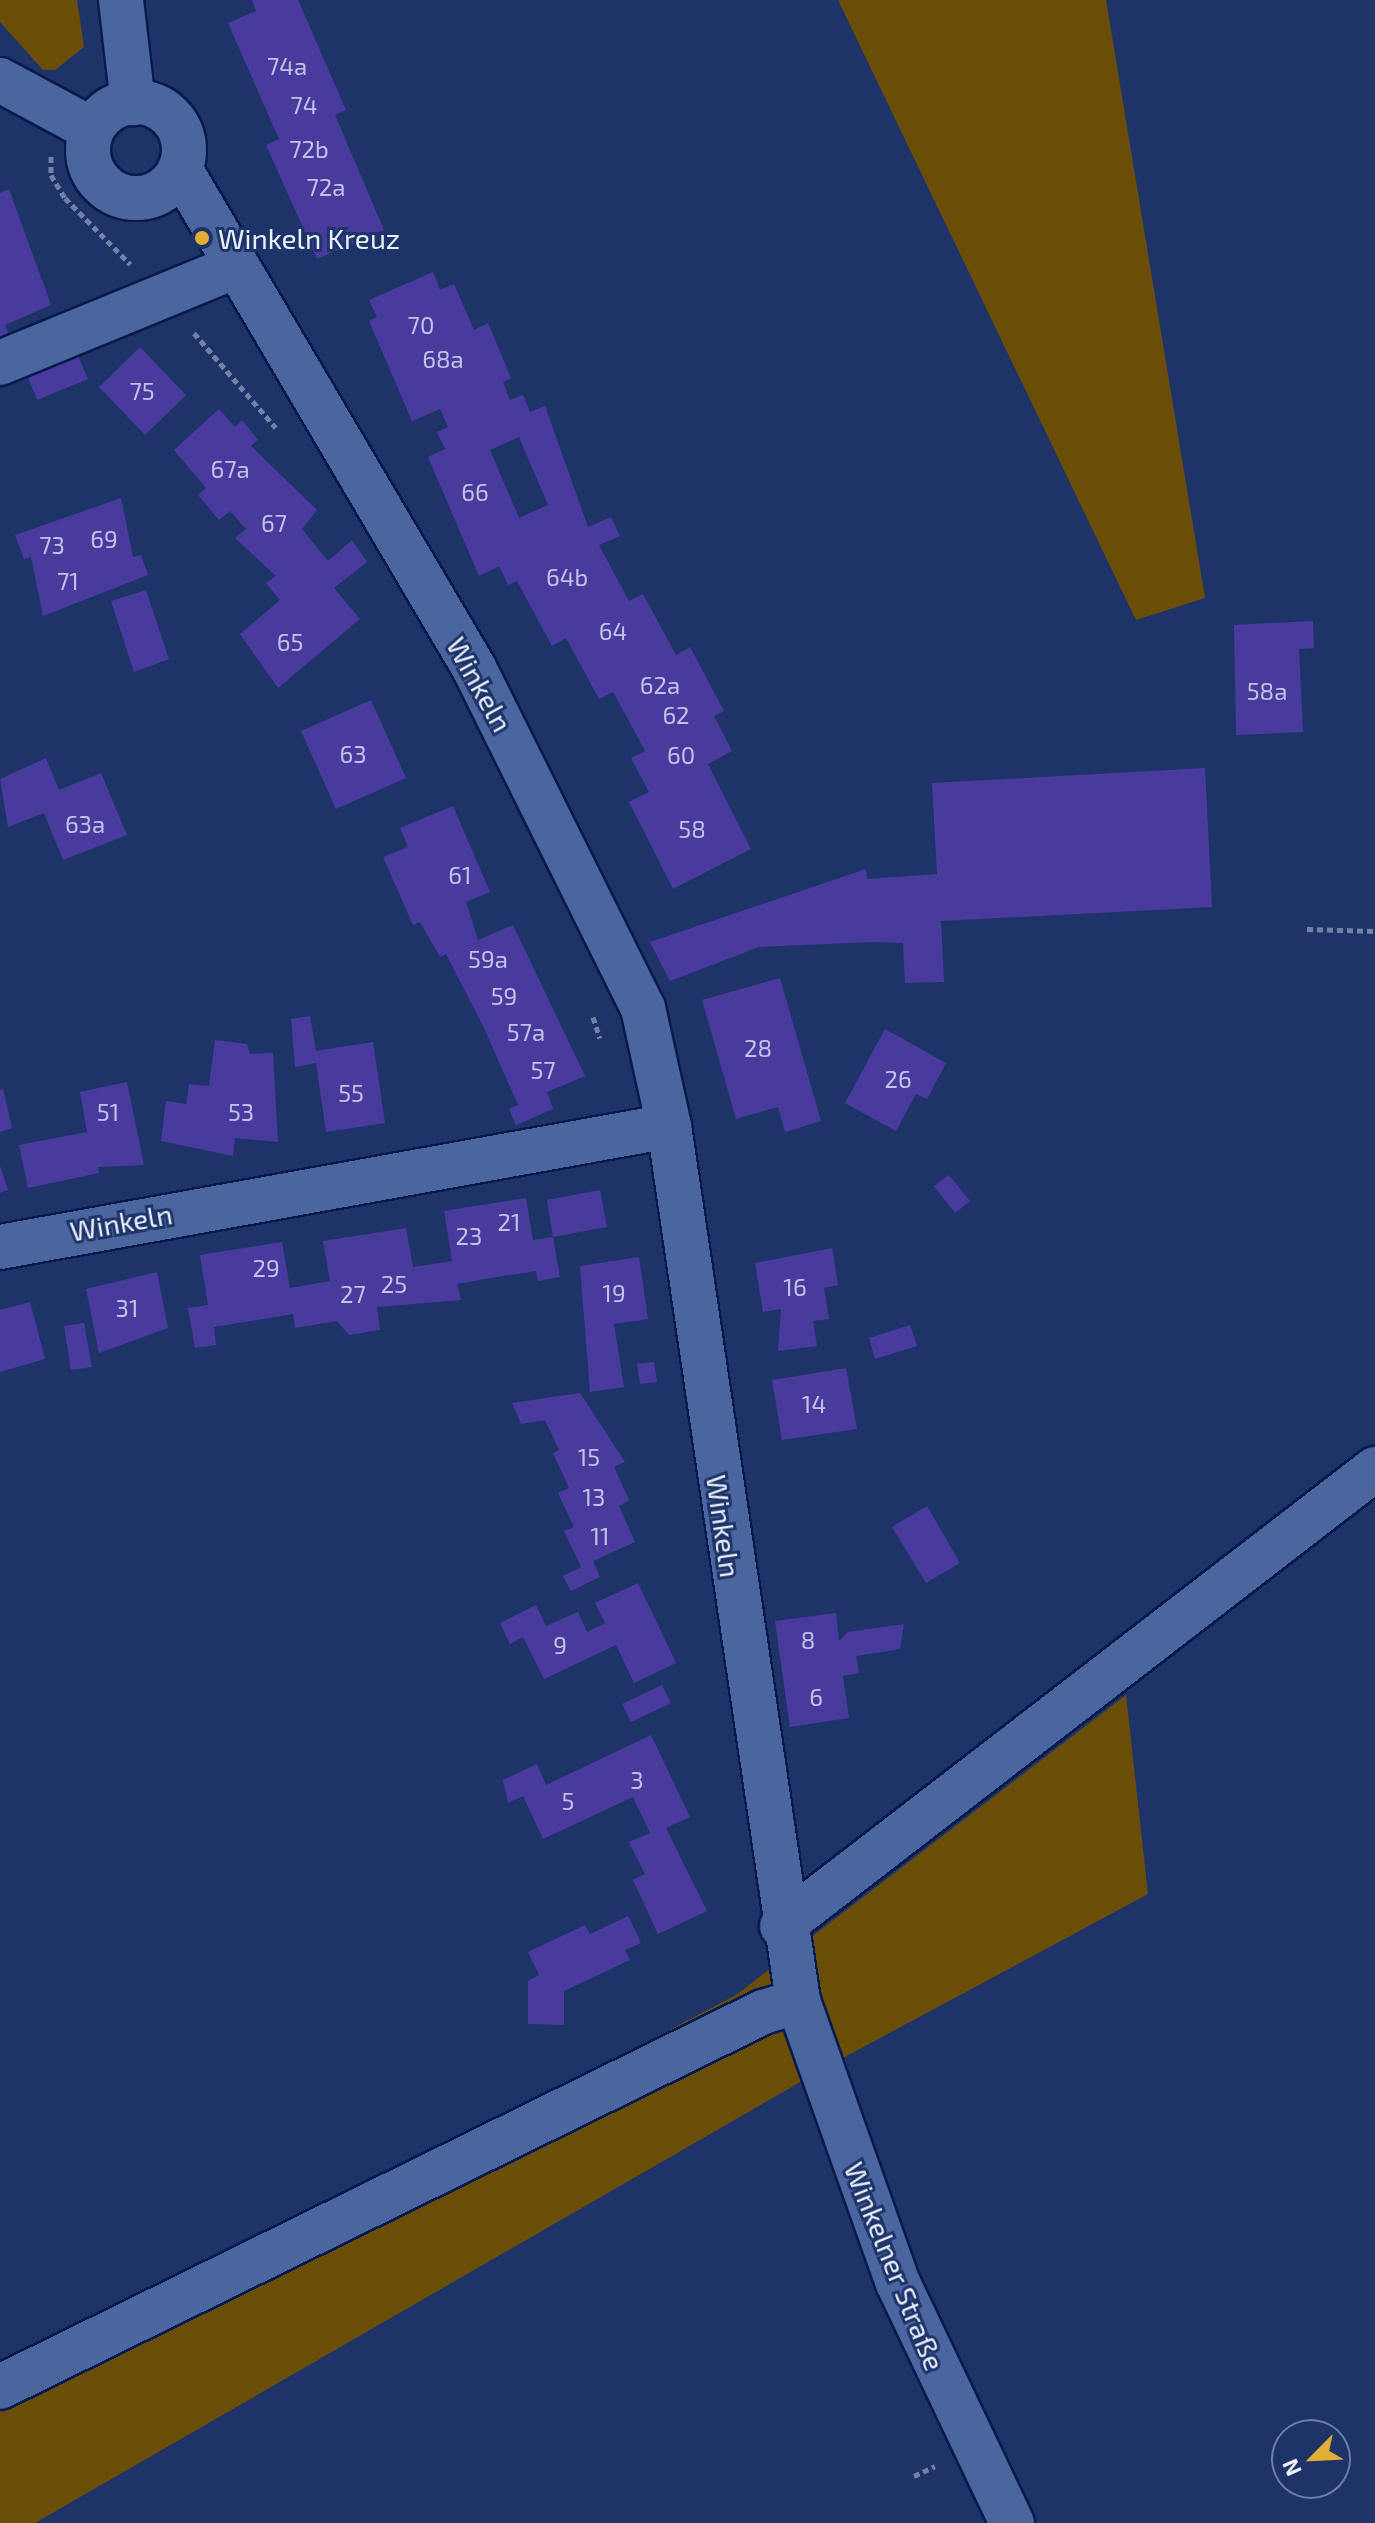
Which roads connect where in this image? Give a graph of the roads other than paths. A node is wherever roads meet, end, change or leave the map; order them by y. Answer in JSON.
{"nodes":[{"id":1,"x":121,"y":0,"type":"edge"},
{"id":2,"x":0,"y":80,"type":"edge"},
{"id":3,"x":133,"y":103,"type":"junction"},
{"id":4,"x":75,"y":122,"type":"junction"},
{"id":5,"x":180,"y":169,"type":"junction"},
{"id":6,"x":237,"y":266,"type":"junction"},
{"id":7,"x":0,"y":363,"type":"edge"},
{"id":8,"x":669,"y":1126,"type":"junction"},
{"id":9,"x":0,"y":1247,"type":"edge"},
{"id":10,"x":1375,"y":1469,"type":"edge"},
{"id":11,"x":782,"y":1926,"type":"junction"},
{"id":12,"x":798,"y":2001,"type":"junction"},
{"id":13,"x":0,"y":2387,"type":"edge"},
{"id":14,"x":1012,"y":2523,"type":"edge"}],
"edges":[{"from":1,"to":3,"type":"street"},
{"from":2,"to":4,"type":"street"},
{"from":3,"to":4,"type":"street"},
{"from":3,"to":5,"type":"street","name":"Winkeln"},
{"from":4,"to":5,"type":"street"},
{"from":5,"to":6,"type":"street","name":"Winkeln"},
{"from":6,"to":7,"type":"street"},
{"from":6,"to":8,"type":"street","name":"Winkeln"},
{"from":8,"to":9,"type":"street","name":"Winkeln"},
{"from":8,"to":11,"type":"street","name":"Winkeln"},
{"from":10,"to":11,"type":"street"},
{"from":11,"to":12,"type":"street","name":"Winkeln"},
{"from":12,"to":13,"type":"street"},
{"from":12,"to":14,"type":"street","name":"Winkelner Straße"}]}
